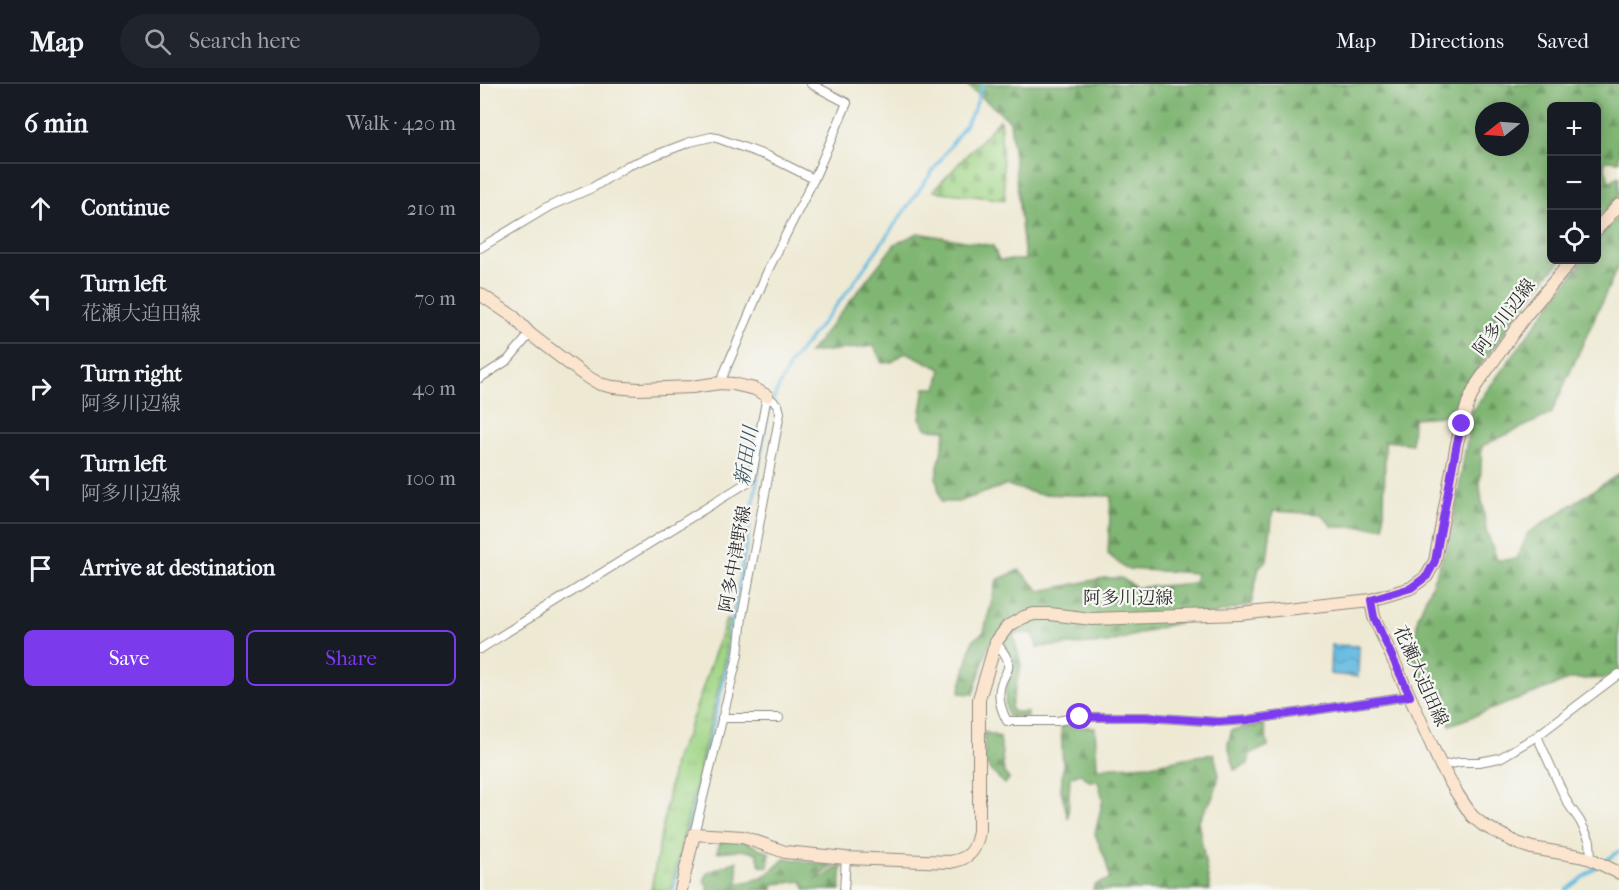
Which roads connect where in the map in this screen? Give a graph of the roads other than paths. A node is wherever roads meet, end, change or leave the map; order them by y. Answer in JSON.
{"nodes":[{"id":1,"x":811,"y":84,"type":"edge"},
{"id":2,"x":814,"y":179,"type":"junction"},
{"id":3,"x":1619,"y":205,"type":"edge"},
{"id":4,"x":1601,"y":225,"type":"edge"},
{"id":5,"x":480,"y":248,"type":"edge"},
{"id":6,"x":1569,"y":264,"type":"edge"},
{"id":7,"x":480,"y":294,"type":"edge"},
{"id":8,"x":530,"y":334,"type":"junction"},
{"id":9,"x":480,"y":378,"type":"edge"},
{"id":10,"x":720,"y":383,"type":"junction"},
{"id":11,"x":771,"y":399,"type":"junction"},
{"id":12,"x":1371,"y":600,"type":"junction"},
{"id":13,"x":996,"y":642,"type":"junction"},
{"id":14,"x":480,"y":649,"type":"edge"},
{"id":15,"x":1619,"y":674,"type":"edge"},
{"id":16,"x":1410,"y":696,"type":"junction"},
{"id":17,"x":722,"y":718,"type":"junction"},
{"id":18,"x":779,"y":718,"type":"dead end"},
{"id":19,"x":1537,"y":736,"type":"junction"},
{"id":20,"x":1442,"y":766,"type":"junction"},
{"id":21,"x":694,"y":834,"type":"junction"},
{"id":22,"x":846,"y":858,"type":"junction"},
{"id":23,"x":1591,"y":860,"type":"junction"},
{"id":24,"x":1619,"y":873,"type":"edge"},
{"id":25,"x":681,"y":890,"type":"edge"},
{"id":26,"x":844,"y":890,"type":"edge"}],
"edges":[{"from":1,"to":2,"type":"street"},
{"from":2,"to":5,"type":"street"},
{"from":2,"to":10,"type":"street"},
{"from":3,"to":4,"type":"main road"},
{"from":6,"to":12,"type":"main road","name":"阿多川辺線"},
{"from":7,"to":8,"type":"main road"},
{"from":8,"to":9,"type":"street"},
{"from":8,"to":10,"type":"main road"},
{"from":10,"to":11,"type":"main road"},
{"from":11,"to":14,"type":"street"},
{"from":11,"to":17,"type":"street","name":"阿多中津野線"},
{"from":12,"to":13,"type":"main road","name":"阿多川辺線"},
{"from":12,"to":16,"type":"main road","name":"花瀬大迫田線"},
{"from":13,"to":16,"type":"street"},
{"from":13,"to":22,"type":"main road","name":"阿多川辺線"},
{"from":15,"to":19,"type":"street"},
{"from":16,"to":20,"type":"main road","name":"花瀬大迫田線"},
{"from":17,"to":18,"type":"street"},
{"from":17,"to":21,"type":"street","name":"阿多中津野線"},
{"from":19,"to":20,"type":"street"},
{"from":19,"to":23,"type":"street"},
{"from":20,"to":23,"type":"main road","name":"花瀬大迫田線"},
{"from":21,"to":22,"type":"main road","name":"阿多川辺線"},
{"from":21,"to":25,"type":"main road"},
{"from":22,"to":26,"type":"street"},
{"from":23,"to":24,"type":"main road","name":"花瀬大迫田線"}]}
